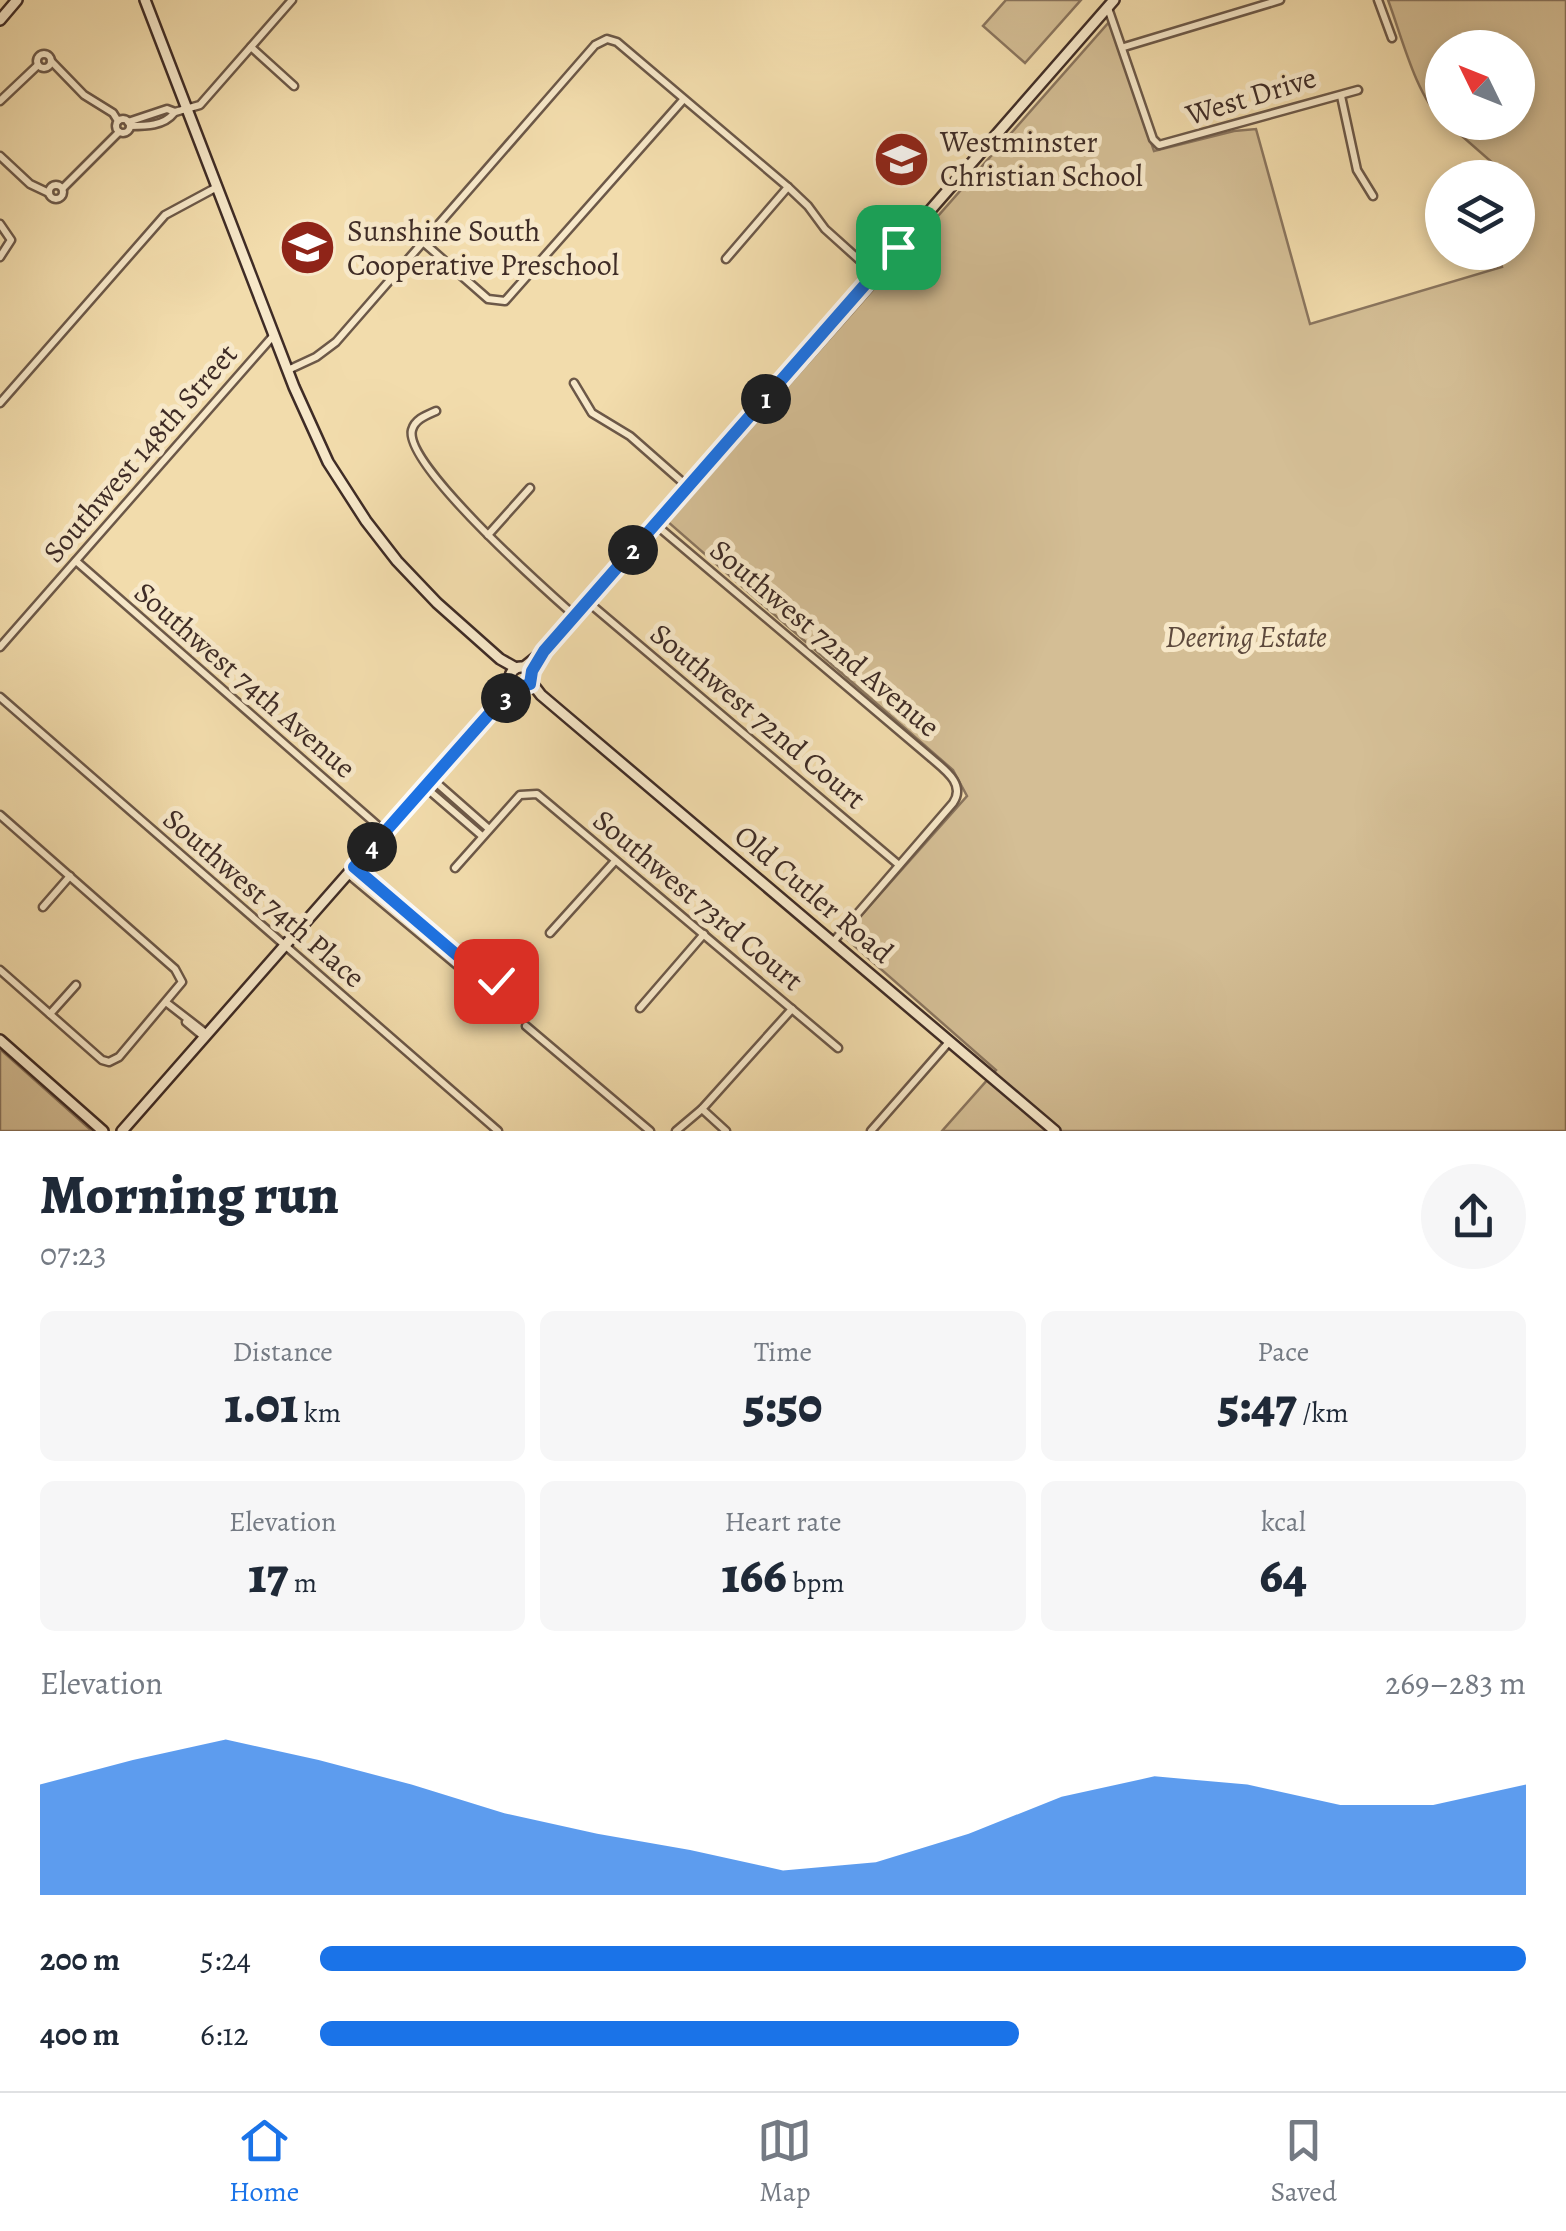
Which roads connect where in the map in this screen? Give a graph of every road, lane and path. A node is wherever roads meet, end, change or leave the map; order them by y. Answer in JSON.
{"nodes":[{"id":1,"x":17,"y":0,"type":"edge"},
{"id":2,"x":145,"y":0,"type":"edge"},
{"id":3,"x":292,"y":0,"type":"edge"},
{"id":4,"x":1280,"y":0,"type":"edge"},
{"id":5,"x":1378,"y":0,"type":"edge"},
{"id":6,"x":1261,"y":3,"type":"edge"},
{"id":7,"x":1111,"y":4,"type":"edge"},
{"id":8,"x":0,"y":20,"type":"edge"},
{"id":9,"x":1392,"y":38,"type":"dead end"},
{"id":10,"x":251,"y":47,"type":"junction"},
{"id":11,"x":1124,"y":47,"type":"junction"},
{"id":12,"x":294,"y":86,"type":"dead end"},
{"id":13,"x":1358,"y":90,"type":"dead end"},
{"id":14,"x":1341,"y":96,"type":"junction"},
{"id":15,"x":683,"y":100,"type":"junction"},
{"id":16,"x":0,"y":101,"type":"edge"},
{"id":17,"x":186,"y":109,"type":"junction"},
{"id":18,"x":118,"y":121,"type":"junction"},
{"id":19,"x":129,"y":124,"type":"junction"},
{"id":20,"x":119,"y":132,"type":"junction"},
{"id":21,"x":0,"y":156,"type":"edge"},
{"id":22,"x":217,"y":187,"type":"junction"},
{"id":23,"x":788,"y":187,"type":"junction"},
{"id":24,"x":1372,"y":196,"type":"dead end"},
{"id":25,"x":0,"y":224,"type":"edge"},
{"id":26,"x":423,"y":242,"type":"junction"},
{"id":27,"x":0,"y":257,"type":"edge"},
{"id":28,"x":726,"y":259,"type":"dead end"},
{"id":29,"x":875,"y":274,"type":"junction"},
{"id":30,"x":274,"y":334,"type":"junction"},
{"id":31,"x":288,"y":370,"type":"junction"},
{"id":32,"x":574,"y":383,"type":"dead end"},
{"id":33,"x":0,"y":404,"type":"edge"},
{"id":34,"x":436,"y":411,"type":"dead end"},
{"id":35,"x":530,"y":488,"type":"dead end"},
{"id":36,"x":688,"y":488,"type":"junction"},
{"id":37,"x":656,"y":524,"type":"junction"},
{"id":38,"x":488,"y":535,"type":"junction"},
{"id":39,"x":76,"y":561,"type":"junction"},
{"id":40,"x":588,"y":602,"type":"junction"},
{"id":41,"x":574,"y":616,"type":"junction"},
{"id":42,"x":0,"y":647,"type":"edge"},
{"id":43,"x":520,"y":678,"type":"junction"},
{"id":44,"x":0,"y":697,"type":"edge"},
{"id":45,"x":428,"y":782,"type":"junction"},
{"id":46,"x":0,"y":815,"type":"edge"},
{"id":47,"x":489,"y":829,"type":"junction"},
{"id":48,"x":385,"y":832,"type":"junction"},
{"id":49,"x":482,"y":836,"type":"junction"},
{"id":50,"x":616,"y":861,"type":"junction"},
{"id":51,"x":899,"y":865,"type":"junction"},
{"id":52,"x":456,"y":868,"type":"dead end"},
{"id":53,"x":351,"y":870,"type":"junction"},
{"id":54,"x":70,"y":876,"type":"junction"},
{"id":55,"x":42,"y":907,"type":"dead end"},
{"id":56,"x":550,"y":933,"type":"dead end"},
{"id":57,"x":704,"y":934,"type":"junction"},
{"id":58,"x":833,"y":942,"type":"junction"},
{"id":59,"x":284,"y":946,"type":"junction"},
{"id":60,"x":0,"y":970,"type":"edge"},
{"id":61,"x":484,"y":983,"type":"dead end"},
{"id":62,"x":76,"y":985,"type":"dead end"},
{"id":63,"x":167,"y":1003,"type":"junction"},
{"id":64,"x":640,"y":1008,"type":"dead end"},
{"id":65,"x":792,"y":1009,"type":"junction"},
{"id":66,"x":50,"y":1014,"type":"junction"},
{"id":67,"x":526,"y":1026,"type":"dead end"},
{"id":68,"x":205,"y":1035,"type":"junction"},
{"id":69,"x":0,"y":1040,"type":"edge"},
{"id":70,"x":949,"y":1042,"type":"junction"},
{"id":71,"x":838,"y":1048,"type":"dead end"},
{"id":72,"x":702,"y":1109,"type":"junction"},
{"id":73,"x":103,"y":1131,"type":"edge"},
{"id":74,"x":122,"y":1131,"type":"edge"},
{"id":75,"x":498,"y":1131,"type":"edge"},
{"id":76,"x":650,"y":1131,"type":"edge"},
{"id":77,"x":676,"y":1131,"type":"edge"},
{"id":78,"x":726,"y":1131,"type":"edge"},
{"id":79,"x":871,"y":1131,"type":"edge"},
{"id":80,"x":1055,"y":1131,"type":"edge"}],
"edges":[{"from":1,"to":8,"type":"main road"},
{"from":2,"to":17,"type":"main road","name":"Old Cutler Road"},
{"from":3,"to":10,"type":"street"},
{"from":4,"to":6,"type":"street"},
{"from":5,"to":9,"type":"street"},
{"from":6,"to":11,"type":"street"},
{"from":7,"to":11,"type":"street"},
{"from":7,"to":29,"type":"main road"},
{"from":10,"to":12,"type":"street"},
{"from":10,"to":17,"type":"street"},
{"from":11,"to":14,"type":"street","name":"West Drive"},
{"from":13,"to":14,"type":"street","name":"West Drive"},
{"from":14,"to":24,"type":"street"},
{"from":15,"to":23,"type":"street"},
{"from":15,"to":26,"type":"street"},
{"from":15,"to":26,"type":"street"},
{"from":16,"to":18,"type":"street"},
{"from":17,"to":19,"type":"street"},
{"from":17,"to":22,"type":"main road","name":"Old Cutler Road"},
{"from":18,"to":19,"type":"street"},
{"from":18,"to":20,"type":"street"},
{"from":19,"to":20,"type":"street"},
{"from":20,"to":21,"type":"street"},
{"from":22,"to":30,"type":"main road","name":"Old Cutler Road"},
{"from":22,"to":33,"type":"street"},
{"from":23,"to":28,"type":"street"},
{"from":23,"to":29,"type":"street"},
{"from":25,"to":27,"type":"street"},
{"from":26,"to":31,"type":"street"},
{"from":29,"to":36,"type":"main road"},
{"from":30,"to":31,"type":"main road","name":"Old Cutler Road"},
{"from":30,"to":39,"type":"street","name":"Southwest 148th Street"},
{"from":31,"to":43,"type":"main road","name":"Old Cutler Road"},
{"from":32,"to":36,"type":"street"},
{"from":34,"to":38,"type":"street"},
{"from":35,"to":38,"type":"street"},
{"from":36,"to":37,"type":"main road"},
{"from":37,"to":40,"type":"main road"},
{"from":37,"to":51,"type":"street","name":"Southwest 72nd Avenue"},
{"from":38,"to":41,"type":"street"},
{"from":39,"to":42,"type":"street","name":"Southwest 148th Street"},
{"from":39,"to":48,"type":"street","name":"Southwest 74th Avenue"},
{"from":40,"to":41,"type":"main road"},
{"from":40,"to":51,"type":"street","name":"Southwest 72nd Court"},
{"from":41,"to":43,"type":"main road"},
{"from":43,"to":45,"type":"main road"},
{"from":43,"to":58,"type":"main road","name":"Old Cutler Road"},
{"from":44,"to":59,"type":"street","name":"Southwest 74th Place"},
{"from":45,"to":47,"type":"street"},
{"from":45,"to":48,"type":"main road"},
{"from":45,"to":49,"type":"street"},
{"from":46,"to":54,"type":"street"},
{"from":47,"to":49,"type":"street"},
{"from":47,"to":50,"type":"street","name":"Southwest 73rd Court"},
{"from":48,"to":53,"type":"main road"},
{"from":49,"to":52,"type":"street"},
{"from":50,"to":56,"type":"street"},
{"from":50,"to":57,"type":"street","name":"Southwest 73rd Court"},
{"from":51,"to":58,"type":"street"},
{"from":53,"to":59,"type":"main road"},
{"from":53,"to":61,"type":"street"},
{"from":54,"to":55,"type":"street"},
{"from":54,"to":63,"type":"street"},
{"from":57,"to":64,"type":"street"},
{"from":57,"to":65,"type":"street","name":"Southwest 73rd Court"},
{"from":58,"to":70,"type":"main road","name":"Old Cutler Road"},
{"from":59,"to":68,"type":"main road"},
{"from":59,"to":75,"type":"street","name":"Southwest 74th Place"},
{"from":60,"to":66,"type":"street"},
{"from":62,"to":66,"type":"street"},
{"from":63,"to":66,"type":"street"},
{"from":63,"to":68,"type":"street"},
{"from":65,"to":71,"type":"street","name":"Southwest 73rd Court"},
{"from":65,"to":72,"type":"street"},
{"from":67,"to":76,"type":"street"},
{"from":68,"to":74,"type":"main road"},
{"from":69,"to":73,"type":"main road"},
{"from":70,"to":79,"type":"street"},
{"from":70,"to":80,"type":"main road","name":"Old Cutler Road"},
{"from":72,"to":77,"type":"street"},
{"from":72,"to":78,"type":"street"}]}
